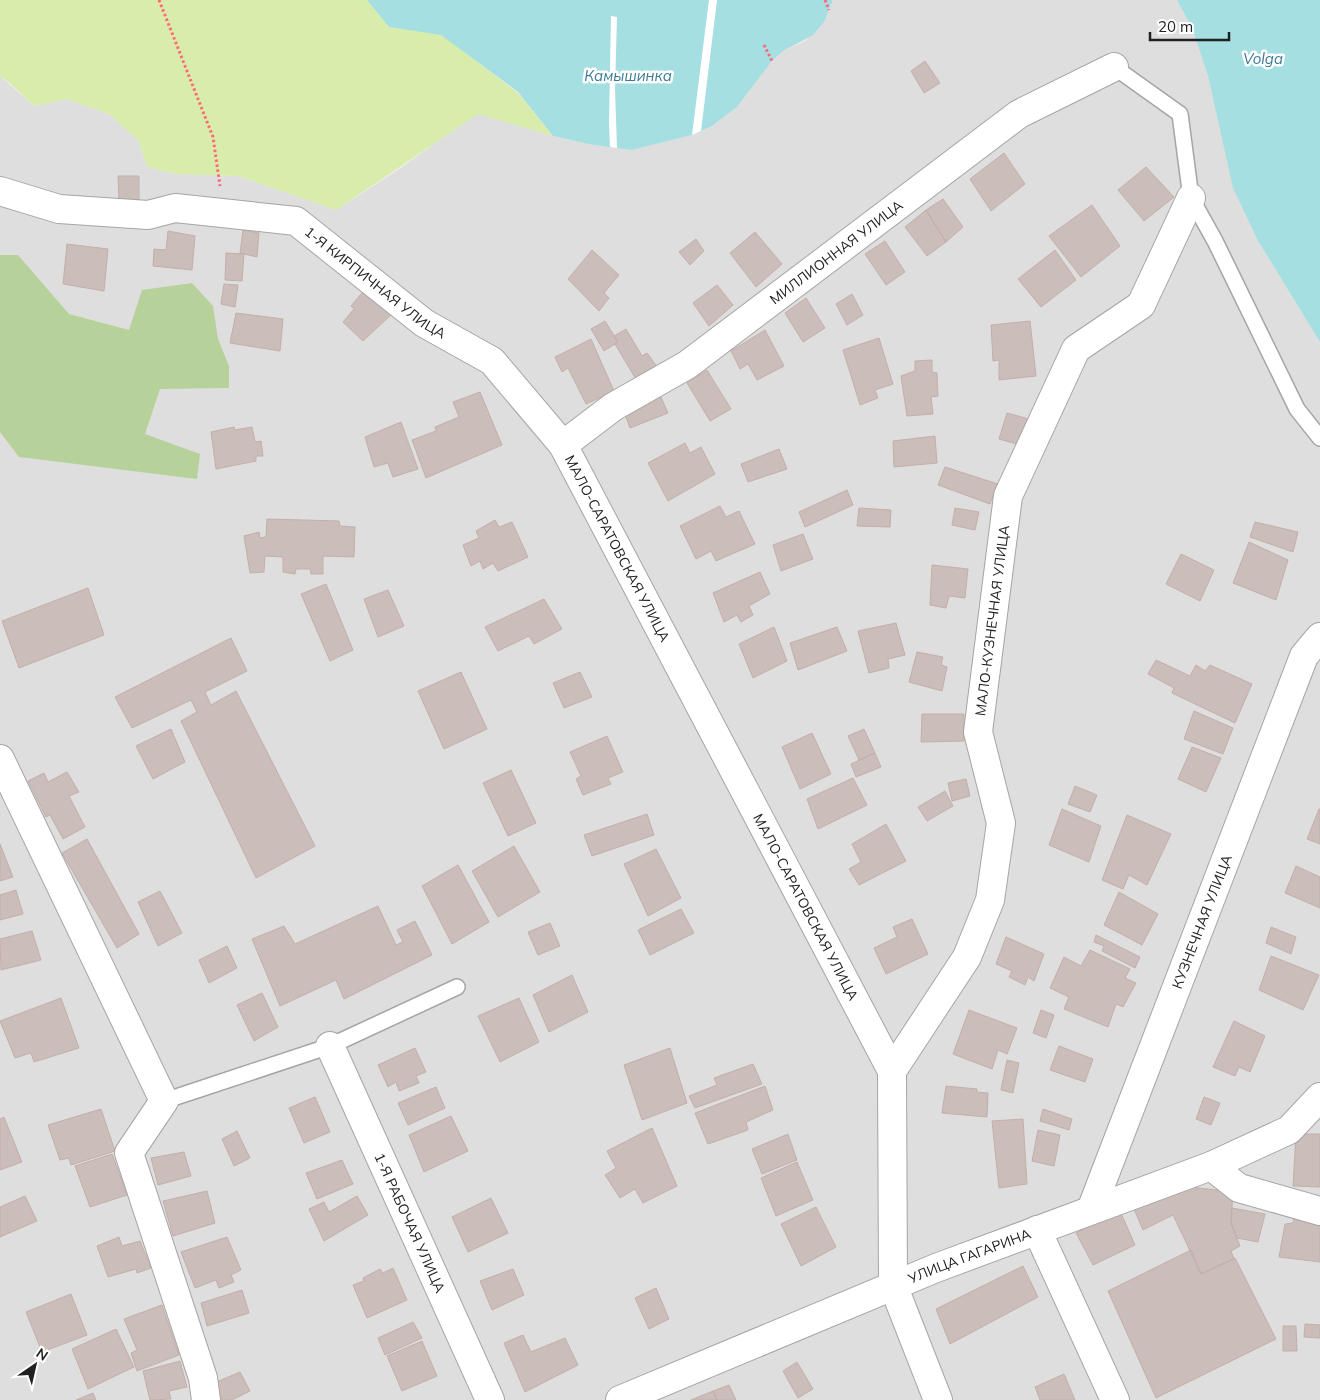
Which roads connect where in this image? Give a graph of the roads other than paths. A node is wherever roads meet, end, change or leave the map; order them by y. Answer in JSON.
{"nodes":[{"id":1,"x":1114,"y":67,"type":"joint"},
{"id":2,"x":0,"y":191,"type":"edge"},
{"id":3,"x":1191,"y":198,"type":"junction"},
{"id":4,"x":1320,"y":438,"type":"edge"},
{"id":5,"x":563,"y":445,"type":"junction"},
{"id":6,"x":1320,"y":637,"type":"edge"},
{"id":7,"x":0,"y":759,"type":"edge"},
{"id":8,"x":457,"y":987,"type":"dead end"},
{"id":9,"x":330,"y":1046,"type":"junction"},
{"id":10,"x":892,"y":1071,"type":"junction"},
{"id":11,"x":1320,"y":1096,"type":"edge"},
{"id":12,"x":164,"y":1101,"type":"junction"},
{"id":13,"x":1211,"y":1166,"type":"junction"},
{"id":14,"x":1091,"y":1210,"type":"junction"},
{"id":15,"x":1320,"y":1211,"type":"edge"},
{"id":16,"x":1037,"y":1230,"type":"junction"},
{"id":17,"x":893,"y":1285,"type":"junction"},
{"id":18,"x":206,"y":1400,"type":"edge"},
{"id":19,"x":490,"y":1400,"type":"edge"},
{"id":20,"x":620,"y":1400,"type":"edge"},
{"id":21,"x":938,"y":1400,"type":"edge"},
{"id":22,"x":1115,"y":1400,"type":"edge"}],
"edges":[{"from":1,"to":3,"type":"lane"},
{"from":1,"to":5,"type":"street","name":"МИЛЛИОННАЯ УЛИЦА"},
{"from":2,"to":5,"type":"street","name":"1-Я КИРПИЧНАЯ УЛИЦА"},
{"from":3,"to":4,"type":"lane"},
{"from":3,"to":10,"type":"street","name":"МАЛО-КУЗНЕЧНАЯ УЛИЦА"},
{"from":5,"to":10,"type":"street","name":"МАЛО-САРАТОВСКАЯ УЛИЦА"},
{"from":6,"to":14,"type":"street","name":"КУЗНЕЧНАЯ УЛИЦА"},
{"from":7,"to":12,"type":"street"},
{"from":8,"to":9,"type":"lane"},
{"from":9,"to":12,"type":"lane"},
{"from":9,"to":19,"type":"street","name":"1-Я РАБОЧАЯ УЛИЦА"},
{"from":10,"to":17,"type":"street","name":"МАЛО-САРАТОВСКАЯ УЛИЦА"},
{"from":11,"to":13,"type":"street","name":"УЛИЦА ГАГАРИНА"},
{"from":12,"to":18,"type":"street"},
{"from":13,"to":14,"type":"street","name":"УЛИЦА ГАГАРИНА"},
{"from":13,"to":15,"type":"street"},
{"from":14,"to":16,"type":"street","name":"УЛИЦА ГАГАРИНА"},
{"from":16,"to":17,"type":"street","name":"УЛИЦА ГАГАРИНА"},
{"from":16,"to":22,"type":"street"},
{"from":17,"to":20,"type":"street","name":"УЛИЦА ГАГАРИНА"},
{"from":17,"to":21,"type":"street","name":"МАЛО-САРАТОВСКАЯ УЛИЦА"}]}
